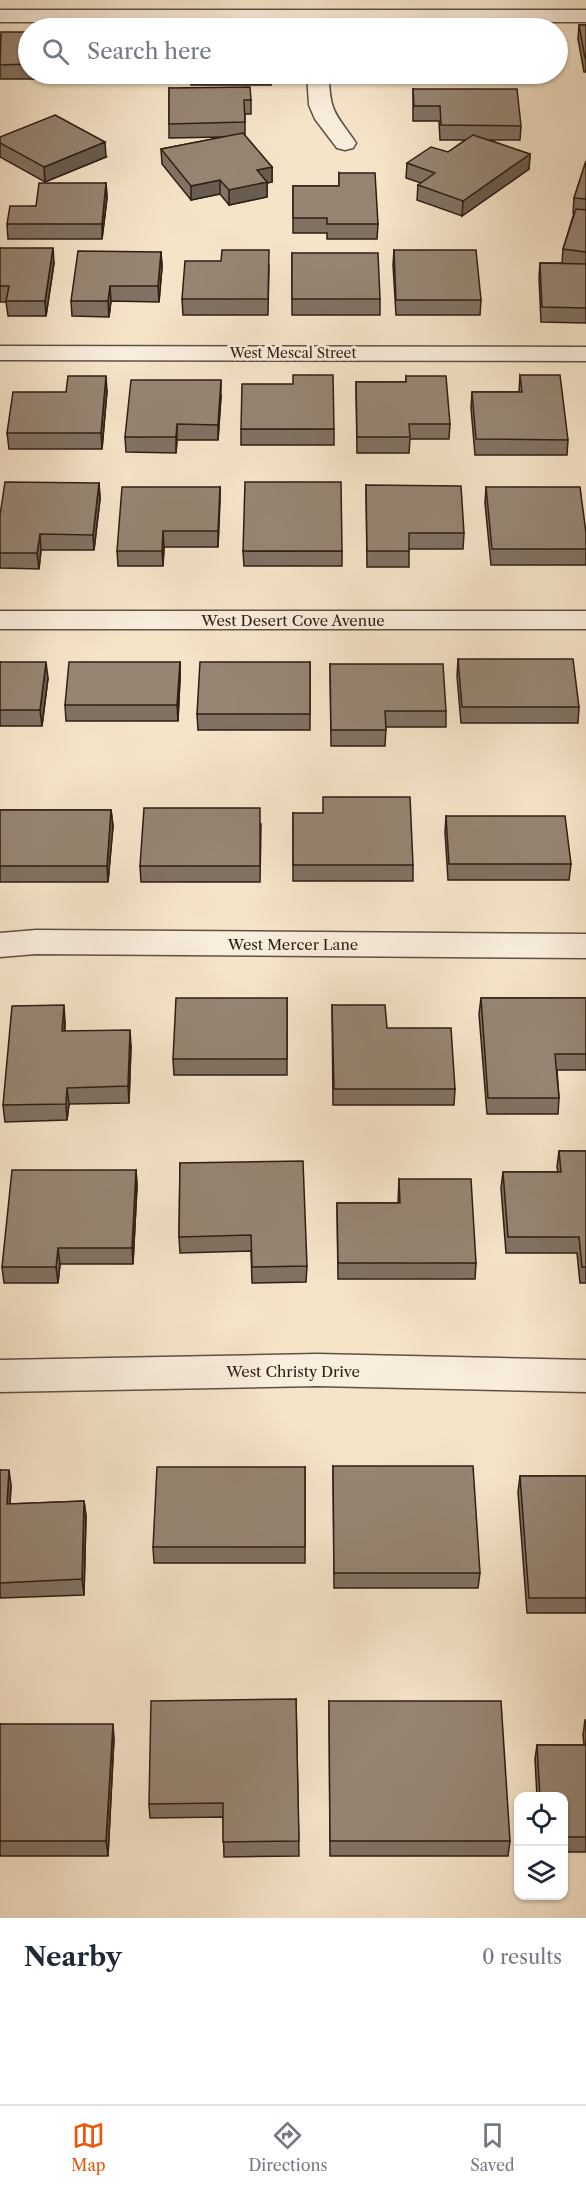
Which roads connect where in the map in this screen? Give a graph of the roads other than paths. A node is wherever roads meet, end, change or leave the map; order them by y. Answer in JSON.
{"nodes":[{"id":1,"x":0,"y":16,"type":"edge"},
{"id":2,"x":586,"y":16,"type":"edge"},
{"id":3,"x":106,"y":18,"type":"edge"},
{"id":4,"x":497,"y":18,"type":"edge"},
{"id":5,"x":318,"y":84,"type":"edge"},
{"id":6,"x":345,"y":143,"type":"dead end"},
{"id":7,"x":0,"y":353,"type":"edge"},
{"id":8,"x":586,"y":354,"type":"edge"},
{"id":9,"x":0,"y":620,"type":"edge"},
{"id":10,"x":586,"y":620,"type":"edge"},
{"id":11,"x":0,"y":945,"type":"edge"},
{"id":12,"x":586,"y":946,"type":"edge"},
{"id":13,"x":0,"y":1376,"type":"edge"},
{"id":14,"x":586,"y":1376,"type":"edge"}],
"edges":[{"from":1,"to":3,"type":"street"},
{"from":2,"to":4,"type":"street"},
{"from":5,"to":6,"type":"street"},
{"from":7,"to":8,"type":"street","name":"West Mescal Street"},
{"from":9,"to":10,"type":"street","name":"West Desert Cove Avenue"},
{"from":11,"to":12,"type":"street","name":"West Mercer Lane"},
{"from":13,"to":14,"type":"street","name":"West Christy Drive"}]}
